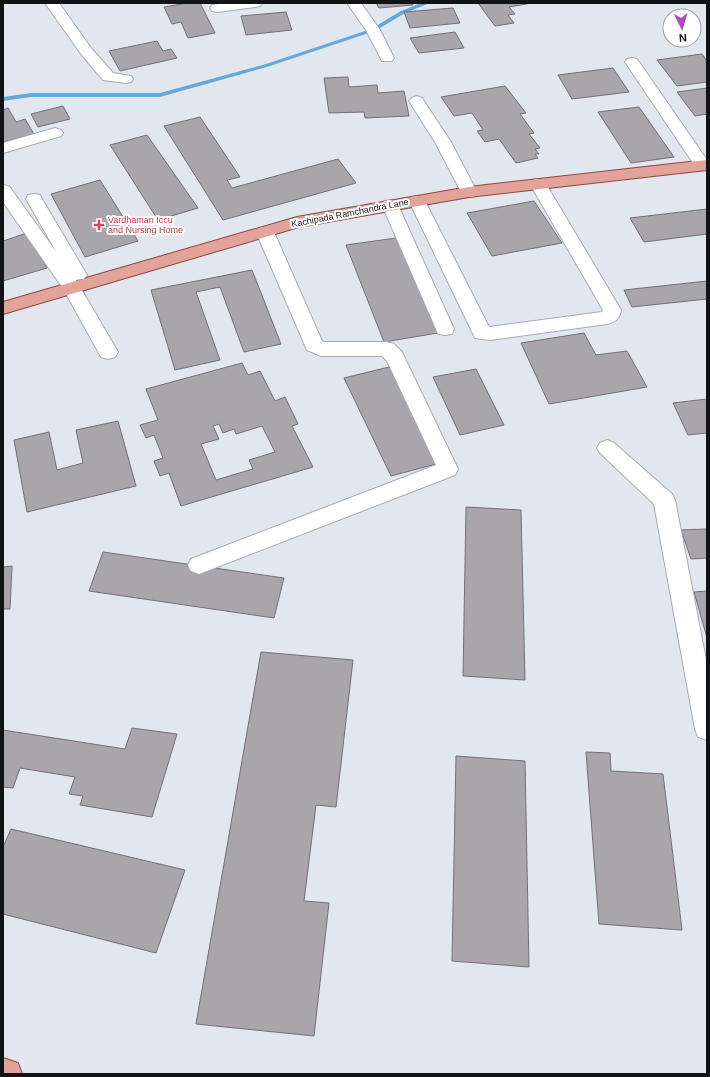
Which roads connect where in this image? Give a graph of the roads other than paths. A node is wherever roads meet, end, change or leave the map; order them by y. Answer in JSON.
{"nodes":[{"id":1,"x":52,"y":3,"type":"edge"},
{"id":2,"x":255,"y":3,"type":"edge"},
{"id":3,"x":354,"y":3,"type":"edge"},
{"id":4,"x":218,"y":8,"type":"dead end"},
{"id":5,"x":387,"y":58,"type":"dead end"},
{"id":6,"x":632,"y":62,"type":"dead end"},
{"id":7,"x":126,"y":79,"type":"dead end"},
{"id":8,"x":417,"y":100,"type":"dead end"},
{"id":9,"x":55,"y":133,"type":"dead end"},
{"id":10,"x":3,"y":148,"type":"edge"},
{"id":11,"x":705,"y":165,"type":"edge"},
{"id":12,"x":538,"y":184,"type":"junction"},
{"id":13,"x":3,"y":190,"type":"edge"},
{"id":14,"x":469,"y":192,"type":"junction"},
{"id":15,"x":34,"y":199,"type":"dead end"},
{"id":16,"x":417,"y":201,"type":"junction"},
{"id":17,"x":390,"y":205,"type":"junction"},
{"id":18,"x":265,"y":232,"type":"junction"},
{"id":19,"x":77,"y":287,"type":"junction"},
{"id":20,"x":3,"y":308,"type":"edge"},
{"id":21,"x":445,"y":329,"type":"dead end"},
{"id":22,"x":108,"y":352,"type":"dead end"},
{"id":23,"x":606,"y":448,"type":"dead end"},
{"id":24,"x":199,"y":565,"type":"dead end"},
{"id":25,"x":707,"y":728,"type":"edge"},
{"id":26,"x":3,"y":1073,"type":"edge"},
{"id":27,"x":7,"y":1074,"type":"edge"}],
"edges":[{"from":1,"to":7,"type":"street"},
{"from":2,"to":4,"type":"street"},
{"from":3,"to":5,"type":"street"},
{"from":6,"to":11,"type":"street"},
{"from":8,"to":14,"type":"street"},
{"from":9,"to":10,"type":"street"},
{"from":11,"to":12,"type":"main road","name":"Kachipada Ramchandra Lane"},
{"from":12,"to":14,"type":"main road","name":"Kachipada Ramchandra Lane"},
{"from":12,"to":16,"type":"street"},
{"from":13,"to":19,"type":"street"},
{"from":14,"to":16,"type":"main road","name":"Kachipada Ramchandra Lane"},
{"from":15,"to":19,"type":"street"},
{"from":16,"to":17,"type":"main road","name":"Kachipada Ramchandra Lane"},
{"from":17,"to":18,"type":"main road","name":"Kachipada Ramchandra Lane"},
{"from":17,"to":21,"type":"street"},
{"from":18,"to":19,"type":"main road","name":"Kachipada Ramchandra Lane"},
{"from":18,"to":24,"type":"street"},
{"from":19,"to":20,"type":"main road","name":"Kachipada Ramchandra Lane"},
{"from":19,"to":22,"type":"street"},
{"from":23,"to":25,"type":"street"},
{"from":26,"to":27,"type":"main road"}]}
